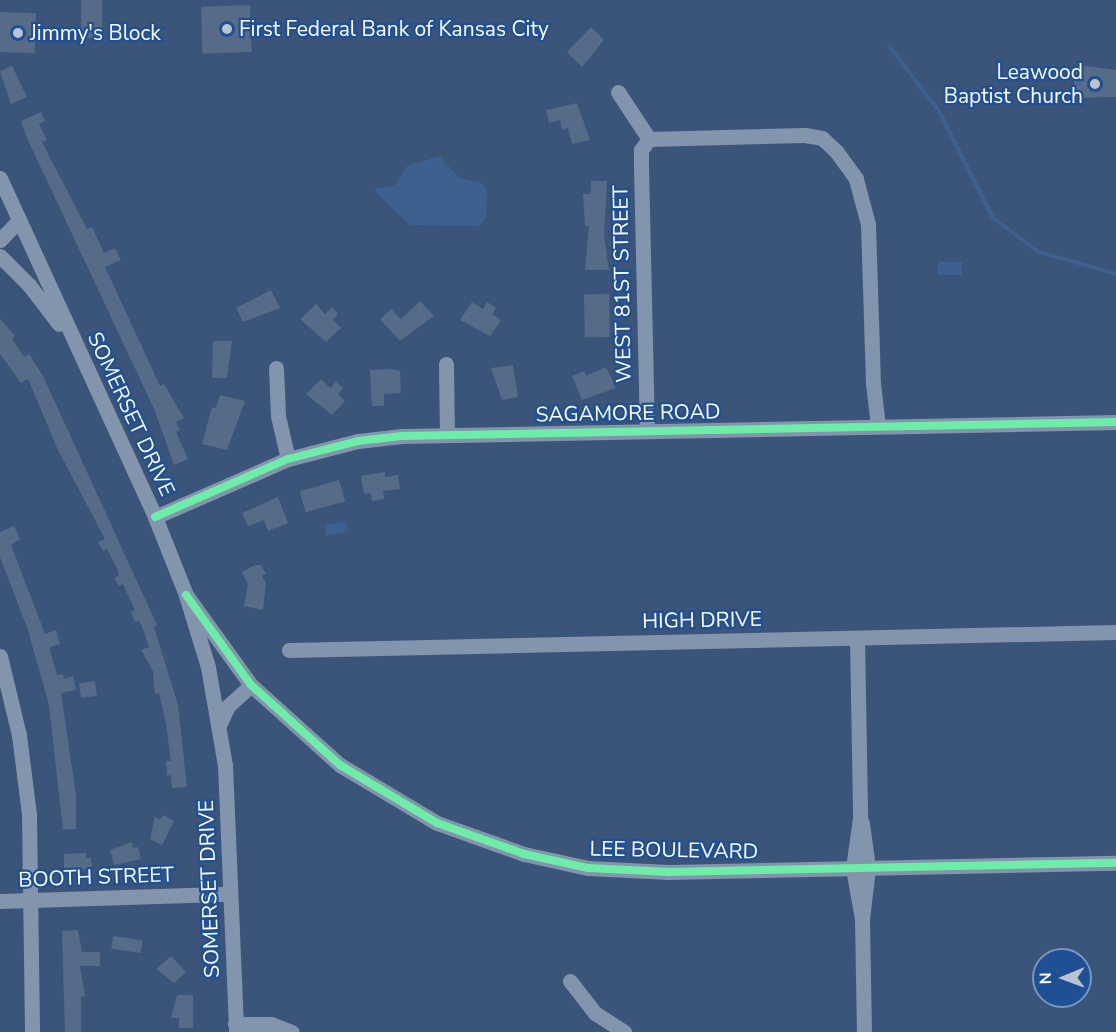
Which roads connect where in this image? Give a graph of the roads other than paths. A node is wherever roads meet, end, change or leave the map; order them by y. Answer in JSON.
{"nodes":[{"id":1,"x":618,"y":92,"type":"dead end"},
{"id":2,"x":649,"y":139,"type":"junction"},
{"id":3,"x":0,"y":178,"type":"edge"},
{"id":4,"x":19,"y":220,"type":"junction"},
{"id":5,"x":0,"y":240,"type":"edge"},
{"id":6,"x":0,"y":256,"type":"edge"},
{"id":7,"x":83,"y":359,"type":"junction"},
{"id":8,"x":446,"y":364,"type":"dead end"},
{"id":9,"x":276,"y":368,"type":"dead end"},
{"id":10,"x":1116,"y":422,"type":"edge"},
{"id":11,"x":878,"y":426,"type":"junction"},
{"id":12,"x":647,"y":431,"type":"junction"},
{"id":13,"x":447,"y":435,"type":"junction"},
{"id":14,"x":288,"y":459,"type":"junction"},
{"id":15,"x":155,"y":517,"type":"junction"},
{"id":16,"x":186,"y":595,"type":"junction"},
{"id":17,"x":1116,"y":632,"type":"edge"},
{"id":18,"x":857,"y":638,"type":"junction"},
{"id":19,"x":289,"y":650,"type":"dead end"},
{"id":20,"x":0,"y":656,"type":"edge"},
{"id":21,"x":251,"y":685,"type":"junction"},
{"id":22,"x":220,"y":723,"type":"junction"},
{"id":23,"x":1116,"y":863,"type":"edge"},
{"id":24,"x":860,"y":868,"type":"junction"},
{"id":25,"x":229,"y":894,"type":"junction"},
{"id":26,"x":0,"y":901,"type":"edge"},
{"id":27,"x":30,"y":901,"type":"junction"},
{"id":28,"x":570,"y":981,"type":"dead end"},
{"id":29,"x":235,"y":1028,"type":"edge"},
{"id":30,"x":32,"y":1032,"type":"edge"},
{"id":31,"x":292,"y":1032,"type":"edge"},
{"id":32,"x":624,"y":1032,"type":"edge"},
{"id":33,"x":864,"y":1032,"type":"edge"}],
"edges":[{"from":1,"to":2,"type":"street"},
{"from":2,"to":11,"type":"street"},
{"from":2,"to":12,"type":"street","name":"WEST 81ST STREET"},
{"from":3,"to":4,"type":"street","name":"SOMERSET DRIVE"},
{"from":4,"to":5,"type":"street"},
{"from":4,"to":7,"type":"street","name":"SOMERSET DRIVE"},
{"from":6,"to":7,"type":"street"},
{"from":7,"to":15,"type":"street","name":"SOMERSET DRIVE"},
{"from":8,"to":13,"type":"street"},
{"from":9,"to":14,"type":"street"},
{"from":10,"to":11,"type":"street","name":"SAGAMORE ROAD"},
{"from":11,"to":12,"type":"street","name":"SAGAMORE ROAD"},
{"from":12,"to":13,"type":"street","name":"SAGAMORE ROAD"},
{"from":13,"to":14,"type":"street","name":"SAGAMORE ROAD"},
{"from":14,"to":15,"type":"street","name":"SAGAMORE ROAD"},
{"from":15,"to":16,"type":"street","name":"SOMERSET DRIVE"},
{"from":16,"to":21,"type":"street","name":"LEE BOULEVARD"},
{"from":16,"to":22,"type":"street","name":"SOMERSET DRIVE"},
{"from":17,"to":18,"type":"street","name":"HIGH DRIVE"},
{"from":18,"to":19,"type":"street","name":"HIGH DRIVE"},
{"from":18,"to":24,"type":"street"},
{"from":20,"to":27,"type":"street"},
{"from":21,"to":22,"type":"street"},
{"from":21,"to":24,"type":"street","name":"LEE BOULEVARD"},
{"from":22,"to":25,"type":"street","name":"SOMERSET DRIVE"},
{"from":23,"to":24,"type":"street","name":"LEE BOULEVARD"},
{"from":24,"to":33,"type":"street"},
{"from":25,"to":27,"type":"street","name":"BOOTH STREET"},
{"from":25,"to":29,"type":"street","name":"SOMERSET DRIVE"},
{"from":26,"to":27,"type":"street","name":"BOOTH STREET"},
{"from":27,"to":30,"type":"street"},
{"from":28,"to":32,"type":"street"},
{"from":29,"to":31,"type":"street"}]}
